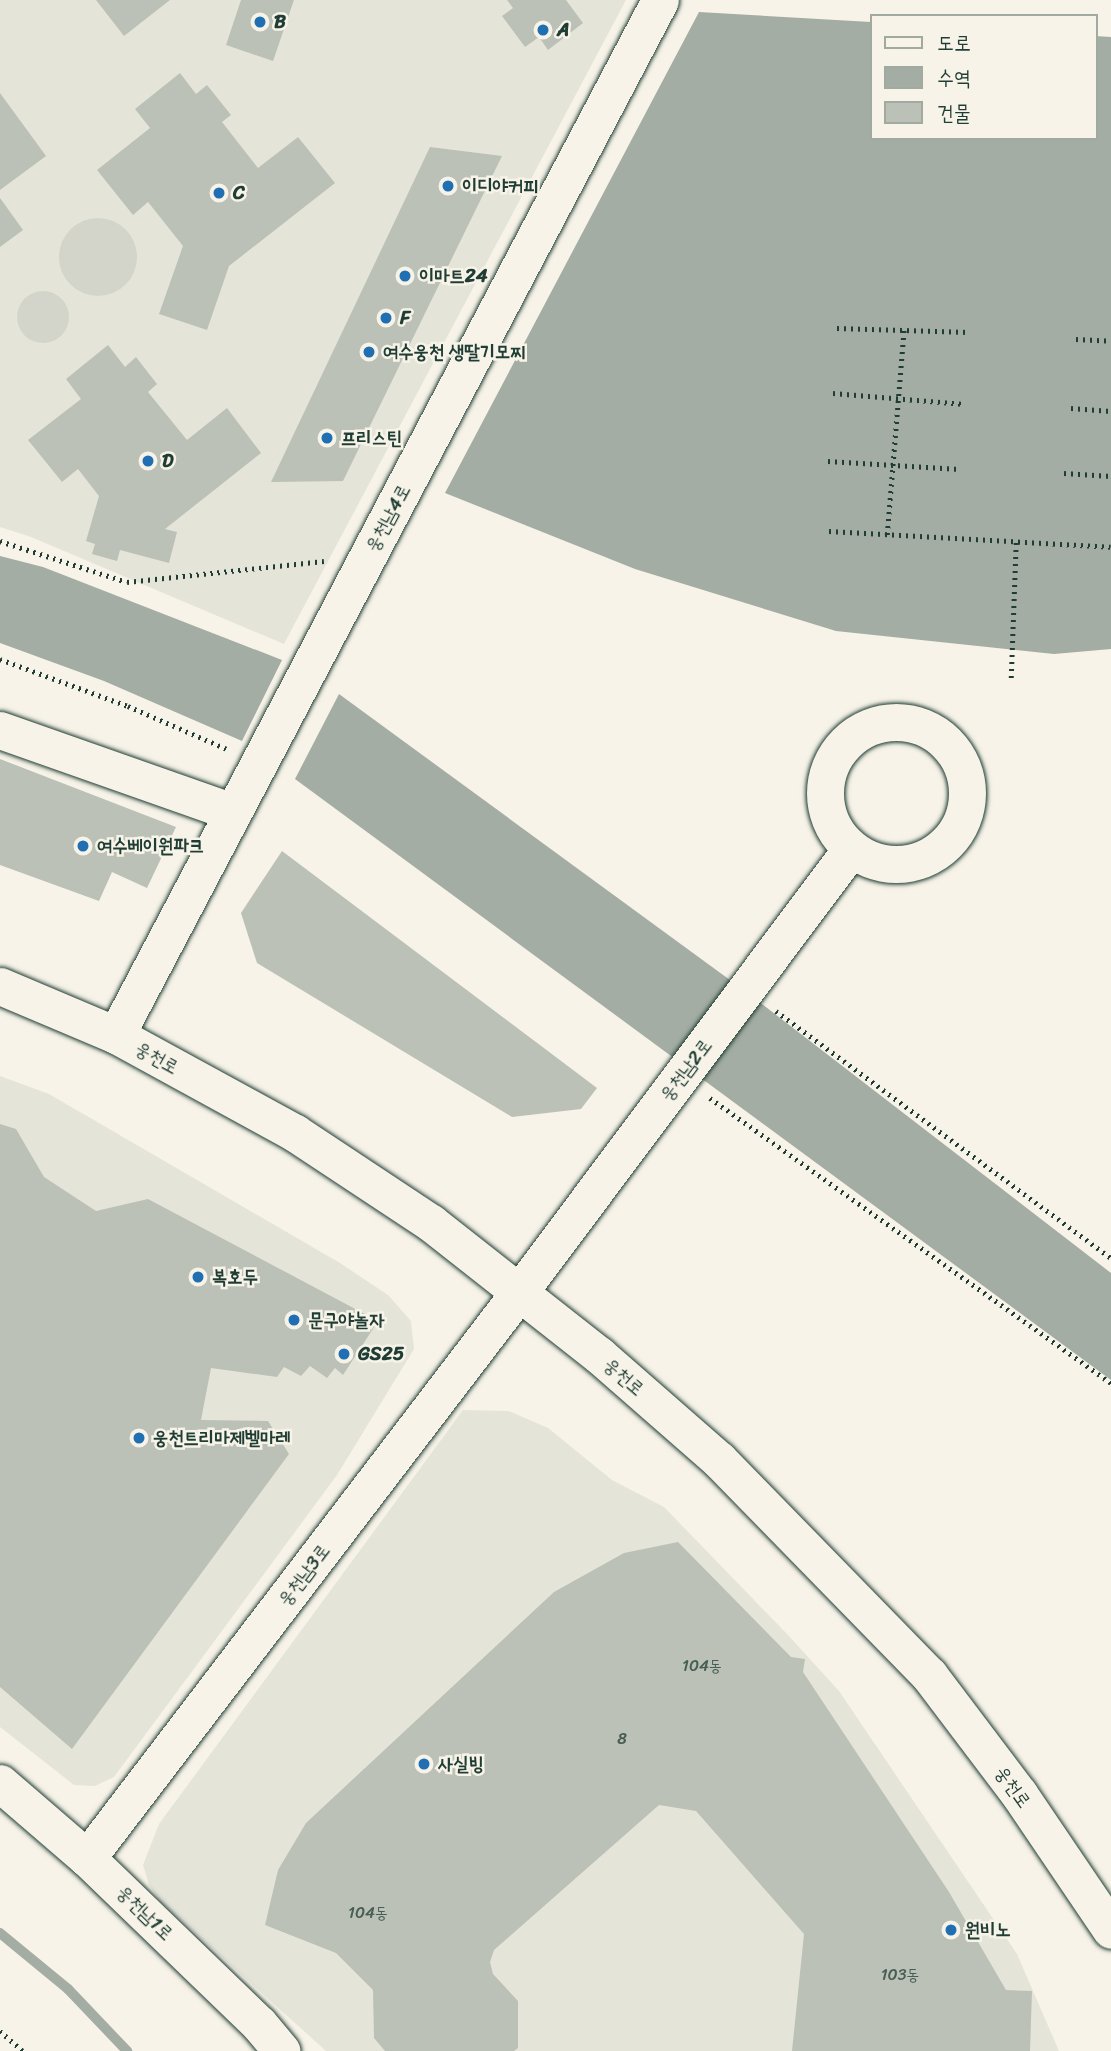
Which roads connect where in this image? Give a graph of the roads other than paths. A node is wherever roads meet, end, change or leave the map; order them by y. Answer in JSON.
{"nodes":[{"id":1,"x":660,"y":0,"type":"edge"},
{"id":2,"x":0,"y":730,"type":"edge"},
{"id":3,"x":233,"y":812,"type":"junction"},
{"id":4,"x":851,"y":849,"type":"dead end"},
{"id":5,"x":0,"y":986,"type":"edge"},
{"id":6,"x":116,"y":1035,"type":"junction"},
{"id":7,"x":520,"y":1291,"type":"junction"},
{"id":8,"x":0,"y":1783,"type":"edge"},
{"id":9,"x":88,"y":1858,"type":"junction"},
{"id":10,"x":1111,"y":1930,"type":"edge"},
{"id":11,"x":282,"y":2051,"type":"edge"}],
"edges":[{"from":1,"to":3,"type":"street","name":"웅천남4로"},
{"from":2,"to":3,"type":"street"},
{"from":3,"to":6,"type":"street","name":"웅천남4로"},
{"from":4,"to":7,"type":"street","name":"웅천남2로"},
{"from":5,"to":6,"type":"street","name":"웅천로"},
{"from":6,"to":7,"type":"street","name":"웅천로"},
{"from":7,"to":9,"type":"street","name":"웅천남3로"},
{"from":7,"to":10,"type":"street","name":"웅천로"},
{"from":8,"to":9,"type":"street","name":"웅천남1로"},
{"from":9,"to":11,"type":"street","name":"웅천남1로"}]}
